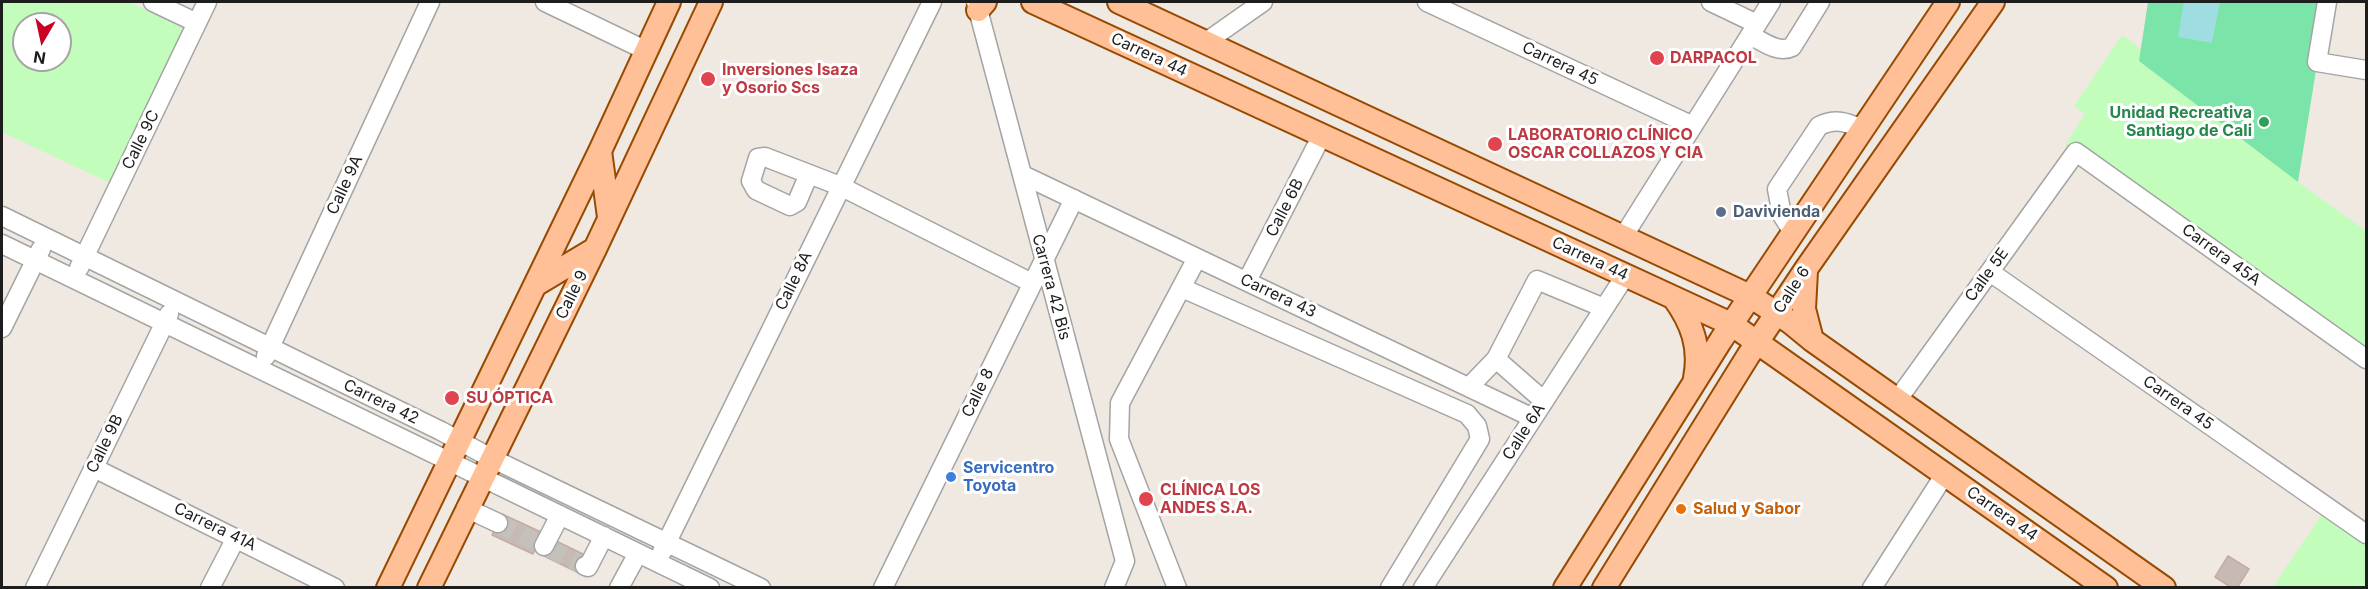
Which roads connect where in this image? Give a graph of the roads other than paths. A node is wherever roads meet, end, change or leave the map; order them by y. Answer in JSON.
{"nodes":[{"id":1,"x":153,"y":2,"type":"edge"},
{"id":2,"x":207,"y":2,"type":"edge"},
{"id":3,"x":430,"y":2,"type":"edge"},
{"id":4,"x":544,"y":2,"type":"edge"},
{"id":5,"x":669,"y":2,"type":"edge"},
{"id":6,"x":711,"y":2,"type":"edge"},
{"id":7,"x":932,"y":2,"type":"edge"},
{"id":8,"x":1033,"y":2,"type":"edge"},
{"id":9,"x":1263,"y":2,"type":"edge"},
{"id":10,"x":1427,"y":2,"type":"edge"},
{"id":11,"x":1711,"y":2,"type":"edge"},
{"id":12,"x":1771,"y":2,"type":"edge"},
{"id":13,"x":1821,"y":2,"type":"edge"},
{"id":14,"x":1948,"y":2,"type":"edge"},
{"id":15,"x":1993,"y":2,"type":"edge"},
{"id":16,"x":2327,"y":2,"type":"edge"},
{"id":17,"x":1122,"y":3,"type":"edge"},
{"id":18,"x":980,"y":4,"type":"edge"},
{"id":19,"x":197,"y":23,"type":"junction"},
{"id":20,"x":1754,"y":29,"type":"junction"},
{"id":21,"x":1206,"y":42,"type":"junction"},
{"id":22,"x":647,"y":51,"type":"junction"},
{"id":23,"x":1143,"y":52,"type":"junction"},
{"id":24,"x":2367,"y":70,"type":"edge"},
{"id":25,"x":1693,"y":126,"type":"junction"},
{"id":26,"x":1863,"y":129,"type":"junction"},
{"id":27,"x":1322,"y":135,"type":"junction"},
{"id":28,"x":1406,"y":136,"type":"junction"},
{"id":29,"x":600,"y":151,"type":"junction"},
{"id":30,"x":2076,"y":152,"type":"joint"},
{"id":31,"x":808,"y":174,"type":"dead end"},
{"id":32,"x":1023,"y":175,"type":"junction"},
{"id":33,"x":840,"y":186,"type":"junction"},
{"id":34,"x":1074,"y":199,"type":"junction"},
{"id":35,"x":2,"y":216,"type":"edge"},
{"id":36,"x":609,"y":217,"type":"junction"},
{"id":37,"x":1793,"y":232,"type":"junction"},
{"id":38,"x":1623,"y":237,"type":"junction"},
{"id":39,"x":46,"y":238,"type":"junction"},
{"id":40,"x":2,"y":244,"type":"edge"},
{"id":41,"x":595,"y":249,"type":"junction"},
{"id":42,"x":84,"y":257,"type":"junction"},
{"id":43,"x":1197,"y":258,"type":"junction"},
{"id":44,"x":36,"y":260,"type":"junction"},
{"id":45,"x":1043,"y":260,"type":"junction"},
{"id":46,"x":1806,"y":268,"type":"junction"},
{"id":47,"x":1990,"y":272,"type":"junction"},
{"id":48,"x":1625,"y":276,"type":"junction"},
{"id":49,"x":74,"y":279,"type":"junction"},
{"id":50,"x":1247,"y":281,"type":"junction"},
{"id":51,"x":1032,"y":283,"type":"junction"},
{"id":52,"x":535,"y":285,"type":"junction"},
{"id":53,"x":1182,"y":288,"type":"junction"},
{"id":54,"x":1750,"y":296,"type":"junction"},
{"id":55,"x":1674,"y":298,"type":"junction"},
{"id":56,"x":175,"y":301,"type":"junction"},
{"id":57,"x":1604,"y":308,"type":"junction"},
{"id":58,"x":1778,"y":313,"type":"junction"},
{"id":59,"x":164,"y":323,"type":"junction"},
{"id":60,"x":1731,"y":324,"type":"junction"},
{"id":61,"x":2,"y":328,"type":"edge"},
{"id":62,"x":1812,"y":340,"type":"junction"},
{"id":63,"x":1758,"y":342,"type":"junction"},
{"id":64,"x":270,"y":348,"type":"junction"},
{"id":65,"x":1496,"y":359,"type":"junction"},
{"id":66,"x":2367,"y":359,"type":"edge"},
{"id":67,"x":260,"y":369,"type":"junction"},
{"id":68,"x":1694,"y":383,"type":"junction"},
{"id":69,"x":1469,"y":387,"type":"junction"},
{"id":70,"x":1545,"y":399,"type":"junction"},
{"id":71,"x":1898,"y":399,"type":"junction"},
{"id":72,"x":1533,"y":418,"type":"junction"},
{"id":73,"x":459,"y":440,"type":"junction"},
{"id":74,"x":449,"y":461,"type":"junction"},
{"id":75,"x":486,"y":467,"type":"junction"},
{"id":76,"x":94,"y":468,"type":"junction"},
{"id":77,"x":1945,"y":474,"type":"junction"},
{"id":78,"x":466,"y":508,"type":"junction"},
{"id":79,"x":561,"y":515,"type":"junction"},
{"id":80,"x":498,"y":523,"type":"tunnel mouth"},
{"id":81,"x":2367,"y":534,"type":"edge"},
{"id":82,"x":604,"y":536,"type":"junction"},
{"id":83,"x":236,"y":538,"type":"junction"},
{"id":84,"x":666,"y":542,"type":"junction"},
{"id":85,"x":544,"y":546,"type":"dead end"},
{"id":86,"x":638,"y":553,"type":"junction"},
{"id":87,"x":657,"y":562,"type":"junction"},
{"id":88,"x":585,"y":566,"type":"dead end"},
{"id":89,"x":1118,"y":580,"type":"edge"},
{"id":90,"x":684,"y":582,"type":"edge"},
{"id":91,"x":35,"y":588,"type":"edge"},
{"id":92,"x":210,"y":588,"type":"edge"},
{"id":93,"x":335,"y":588,"type":"edge"},
{"id":94,"x":388,"y":588,"type":"edge"},
{"id":95,"x":429,"y":588,"type":"edge"},
{"id":96,"x":620,"y":588,"type":"edge"},
{"id":97,"x":710,"y":588,"type":"edge"},
{"id":98,"x":761,"y":588,"type":"edge"},
{"id":99,"x":883,"y":588,"type":"edge"},
{"id":100,"x":1177,"y":588,"type":"edge"},
{"id":101,"x":1390,"y":588,"type":"edge"},
{"id":102,"x":1423,"y":588,"type":"edge"},
{"id":103,"x":1565,"y":588,"type":"edge"},
{"id":104,"x":1604,"y":588,"type":"edge"},
{"id":105,"x":1872,"y":588,"type":"edge"},
{"id":106,"x":2106,"y":588,"type":"edge"},
{"id":107,"x":2164,"y":588,"type":"edge"}],
"edges":[{"from":1,"to":19,"type":"street"},
{"from":2,"to":19,"type":"street","name":"Calle 9C"},
{"from":3,"to":64,"type":"street","name":"Calle 9A"},
{"from":4,"to":22,"type":"street"},
{"from":5,"to":22,"type":"main road"},
{"from":6,"to":36,"type":"main road","name":"Calle 9"},
{"from":7,"to":33,"type":"street","name":"Calle 8A"},
{"from":8,"to":23,"type":"main road","name":"Carrera 44"},
{"from":9,"to":21,"type":"street"},
{"from":10,"to":25,"type":"street","name":"Carrera 45"},
{"from":11,"to":20,"type":"street"},
{"from":12,"to":20,"type":"street"},
{"from":13,"to":20,"type":"street"},
{"from":14,"to":26,"type":"main road","name":"Calle 6"},
{"from":15,"to":46,"type":"main road","name":"Calle 6"},
{"from":16,"to":24,"type":"street"},
{"from":17,"to":21,"type":"main road","name":"Carrera 44"},
{"from":17,"to":23,"type":"main road"},
{"from":18,"to":32,"type":"street","name":"Carrera 42 Bis"},
{"from":19,"to":42,"type":"street","name":"Calle 9C"},
{"from":20,"to":25,"type":"street"},
{"from":21,"to":28,"type":"main road","name":"Carrera 44"},
{"from":22,"to":29,"type":"main road"},
{"from":23,"to":27,"type":"main road","name":"Carrera 44"},
{"from":25,"to":38,"type":"street"},
{"from":26,"to":37,"type":"main road","name":"Calle 6"},
{"from":26,"to":37,"type":"street"},
{"from":27,"to":28,"type":"main road"},
{"from":27,"to":48,"type":"main road","name":"Carrera 44"},
{"from":27,"to":50,"type":"street","name":"Calle 6B"},
{"from":28,"to":38,"type":"main road","name":"Carrera 44"},
{"from":29,"to":36,"type":"main road"},
{"from":29,"to":52,"type":"main road"},
{"from":30,"to":47,"type":"street","name":"Calle 5E"},
{"from":30,"to":66,"type":"street","name":"Carrera 45A"},
{"from":31,"to":33,"type":"street"},
{"from":32,"to":34,"type":"street","name":"Carrera 43"},
{"from":32,"to":45,"type":"street","name":"Carrera 42 Bis"},
{"from":33,"to":51,"type":"street"},
{"from":33,"to":84,"type":"street","name":"Calle 8A"},
{"from":34,"to":43,"type":"street","name":"Carrera 43"},
{"from":34,"to":45,"type":"street","name":"Calle 8"},
{"from":35,"to":39,"type":"street","name":"Carrera 42"},
{"from":36,"to":41,"type":"main road","name":"Calle 9"},
{"from":37,"to":54,"type":"main road","name":"Calle 6"},
{"from":38,"to":54,"type":"main road","name":"Carrera 44"},
{"from":39,"to":42,"type":"street","name":"Carrera 42"},
{"from":39,"to":44,"type":"street"},
{"from":40,"to":44,"type":"street","name":"Carrera 42"},
{"from":41,"to":52,"type":"main road"},
{"from":41,"to":75,"type":"main road","name":"Calle 9"},
{"from":42,"to":49,"type":"street","name":"Calle 9C"},
{"from":42,"to":56,"type":"street","name":"Carrera 42"},
{"from":43,"to":50,"type":"street","name":"Carrera 43"},
{"from":43,"to":53,"type":"street"},
{"from":44,"to":49,"type":"street","name":"Carrera 42"},
{"from":44,"to":61,"type":"street"},
{"from":45,"to":51,"type":"street","name":"Calle 8"},
{"from":45,"to":89,"type":"street","name":"Carrera 42 Bis"},
{"from":46,"to":58,"type":"main road","name":"Calle 6"},
{"from":46,"to":62,"type":"main road"},
{"from":47,"to":71,"type":"street","name":"Calle 5E"},
{"from":47,"to":81,"type":"street","name":"Carrera 45"},
{"from":48,"to":55,"type":"main road","name":"Carrera 44"},
{"from":48,"to":57,"type":"street","name":"Calle 6A"},
{"from":49,"to":59,"type":"street","name":"Carrera 42"},
{"from":50,"to":69,"type":"street","name":"Carrera 43"},
{"from":51,"to":99,"type":"street","name":"Calle 8"},
{"from":52,"to":73,"type":"main road"},
{"from":53,"to":100,"type":"street"},
{"from":53,"to":101,"type":"street"},
{"from":54,"to":58,"type":"main road","name":"Carrera 44"},
{"from":54,"to":60,"type":"main road","name":"Calle 6"},
{"from":55,"to":60,"type":"main road","name":"Carrera 44"},
{"from":55,"to":68,"type":"main road"},
{"from":56,"to":59,"type":"street","name":"Calle 9B"},
{"from":56,"to":64,"type":"street","name":"Carrera 42"},
{"from":57,"to":65,"type":"street"},
{"from":57,"to":70,"type":"street","name":"Calle 6A"},
{"from":58,"to":62,"type":"main road","name":"Carrera 44"},
{"from":58,"to":63,"type":"main road","name":"Calle 6"},
{"from":59,"to":67,"type":"street","name":"Carrera 42"},
{"from":59,"to":76,"type":"street","name":"Calle 9B"},
{"from":60,"to":63,"type":"main road","name":"Carrera 44"},
{"from":60,"to":68,"type":"main road","name":"Calle 6"},
{"from":62,"to":71,"type":"main road","name":"Carrera 44"},
{"from":63,"to":77,"type":"main road","name":"Carrera 44"},
{"from":63,"to":104,"type":"main road","name":"Calle 6"},
{"from":64,"to":67,"type":"street","name":"Calle 9A"},
{"from":64,"to":73,"type":"street","name":"Carrera 42"},
{"from":65,"to":69,"type":"street"},
{"from":65,"to":70,"type":"street"},
{"from":67,"to":74,"type":"street","name":"Carrera 42"},
{"from":68,"to":103,"type":"main road","name":"Calle 6"},
{"from":69,"to":72,"type":"street","name":"Carrera 43"},
{"from":70,"to":72,"type":"street","name":"Calle 6A"},
{"from":71,"to":107,"type":"main road","name":"Carrera 44"},
{"from":72,"to":102,"type":"street","name":"Calle 6A"},
{"from":73,"to":74,"type":"main road"},
{"from":73,"to":75,"type":"street","name":"Carrera 42"},
{"from":74,"to":75,"type":"street","name":"Carrera 42"},
{"from":74,"to":94,"type":"main road"},
{"from":75,"to":78,"type":"main road","name":"Calle 9"},
{"from":75,"to":79,"type":"street","name":"Carrera 42"},
{"from":75,"to":84,"type":"street","name":"Carrera 42"},
{"from":76,"to":83,"type":"street","name":"Carrera 41A"},
{"from":76,"to":91,"type":"street","name":"Calle 9B"},
{"from":77,"to":105,"type":"street"},
{"from":77,"to":106,"type":"main road","name":"Carrera 44"},
{"from":78,"to":80,"type":"street"},
{"from":78,"to":95,"type":"main road","name":"Calle 9"},
{"from":79,"to":82,"type":"street","name":"Carrera 42"},
{"from":79,"to":85,"type":"street"},
{"from":82,"to":86,"type":"street","name":"Carrera 42"},
{"from":82,"to":88,"type":"street"},
{"from":83,"to":92,"type":"street"},
{"from":83,"to":93,"type":"street","name":"Carrera 41A"},
{"from":84,"to":87,"type":"street","name":"Calle 8A"},
{"from":84,"to":98,"type":"street","name":"Carrera 42"},
{"from":86,"to":87,"type":"street","name":"Carrera 42"},
{"from":86,"to":96,"type":"street"},
{"from":87,"to":90,"type":"street","name":"Carrera 42"},
{"from":90,"to":97,"type":"street","name":"Carrera 42"}]}
